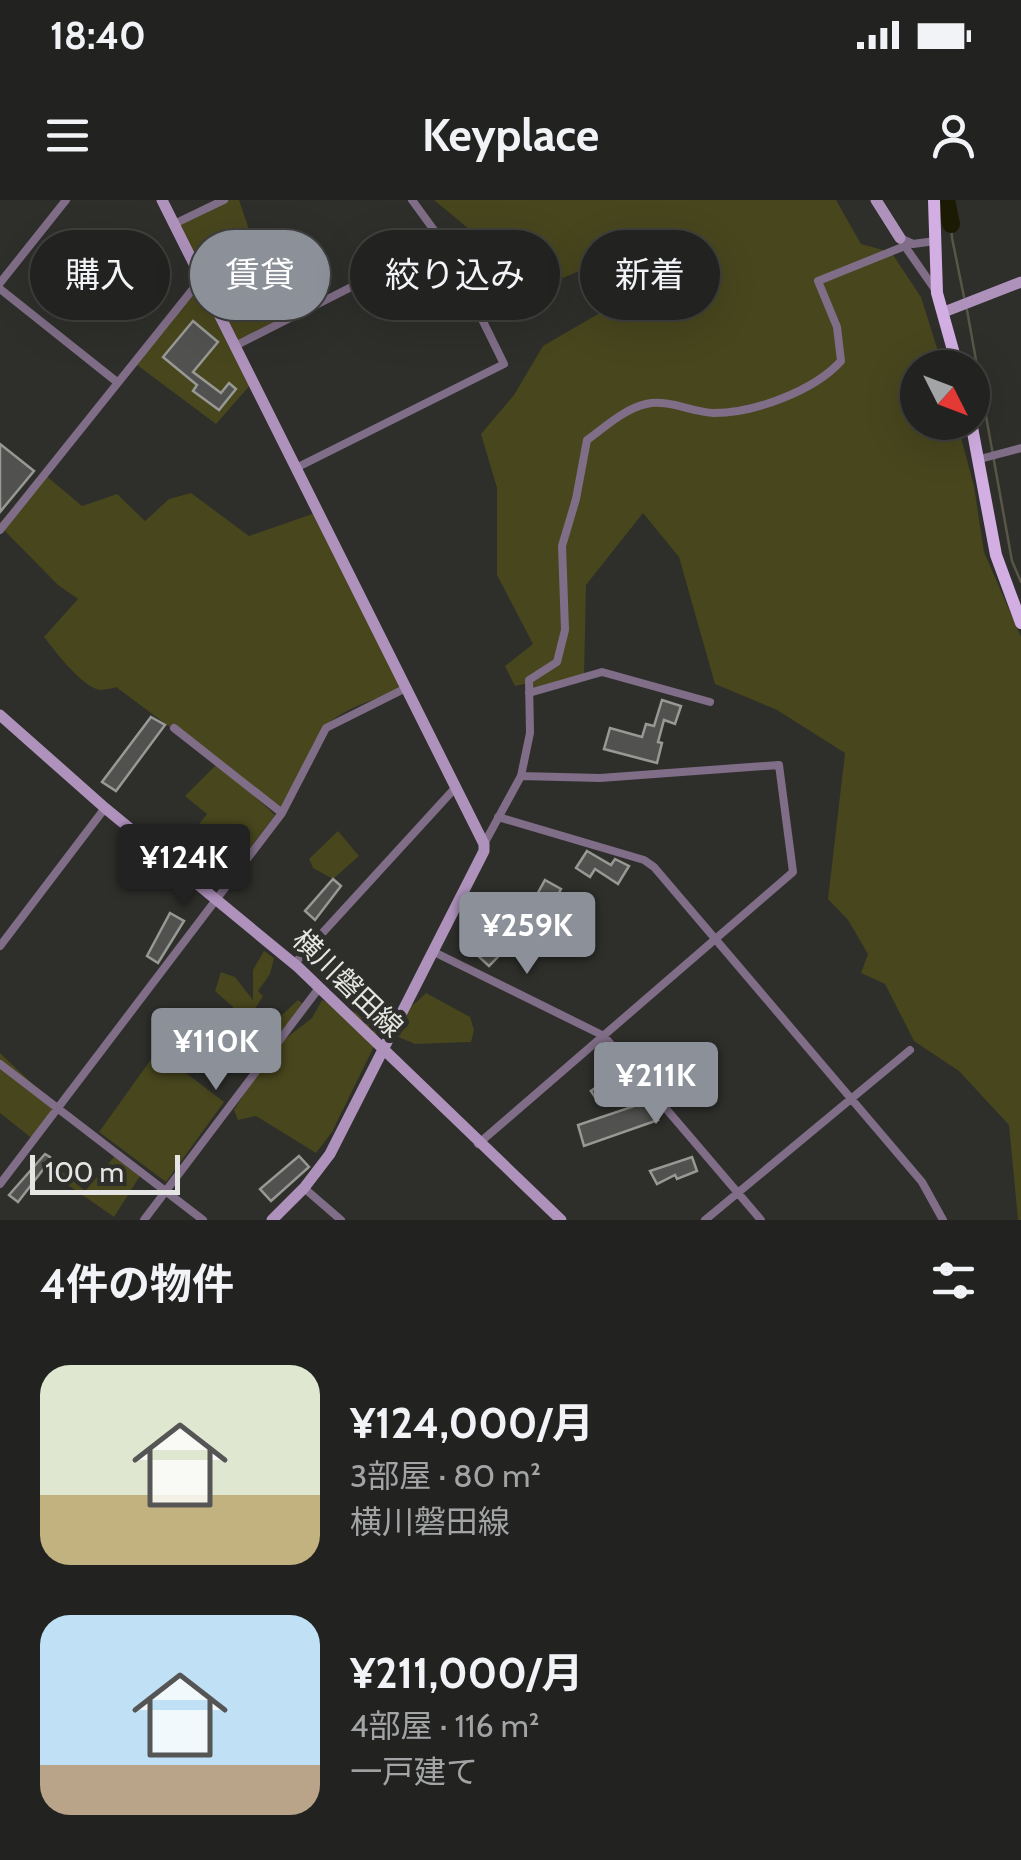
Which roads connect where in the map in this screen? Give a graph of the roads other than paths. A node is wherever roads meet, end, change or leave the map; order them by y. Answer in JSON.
{"nodes":[{"id":1,"x":66,"y":200,"type":"edge"},
{"id":2,"x":162,"y":200,"type":"edge"},
{"id":3,"x":224,"y":200,"type":"edge"},
{"id":4,"x":412,"y":200,"type":"edge"},
{"id":5,"x":876,"y":200,"type":"edge"},
{"id":6,"x":934,"y":200,"type":"edge"},
{"id":7,"x":174,"y":224,"type":"junction"},
{"id":8,"x":434,"y":230,"type":"edge"},
{"id":9,"x":935,"y":240,"type":"junction"},
{"id":10,"x":902,"y":242,"type":"junction"},
{"id":11,"x":190,"y":257,"type":"edge"},
{"id":12,"x":1021,"y":282,"type":"edge"},
{"id":13,"x":0,"y":286,"type":"edge"},
{"id":14,"x":350,"y":288,"type":"edge"},
{"id":15,"x":190,"y":292,"type":"edge"},
{"id":16,"x":937,"y":292,"type":"junction"},
{"id":17,"x":9,"y":296,"type":"junction"},
{"id":18,"x":0,"y":308,"type":"edge"},
{"id":19,"x":944,"y":312,"type":"junction"},
{"id":20,"x":222,"y":320,"type":"edge"},
{"id":21,"x":482,"y":320,"type":"edge"},
{"id":22,"x":235,"y":346,"type":"junction"},
{"id":23,"x":954,"y":350,"type":"edge"},
{"id":24,"x":117,"y":382,"type":"junction"},
{"id":25,"x":975,"y":440,"type":"edge"},
{"id":26,"x":1021,"y":448,"type":"edge"},
{"id":27,"x":980,"y":460,"type":"junction"},
{"id":28,"x":296,"y":468,"type":"junction"},
{"id":29,"x":0,"y":530,"type":"edge"},
{"id":30,"x":1021,"y":623,"type":"edge"},
{"id":31,"x":406,"y":688,"type":"junction"},
{"id":32,"x":529,"y":693,"type":"junction"},
{"id":33,"x":710,"y":702,"type":"dead end"},
{"id":34,"x":0,"y":715,"type":"edge"},
{"id":35,"x":174,"y":728,"type":"dead end"},
{"id":36,"x":520,"y":776,"type":"junction"},
{"id":37,"x":456,"y":787,"type":"junction"},
{"id":38,"x":105,"y":808,"type":"junction"},
{"id":39,"x":282,"y":813,"type":"junction"},
{"id":40,"x":498,"y":817,"type":"junction"},
{"id":41,"x":484,"y":844,"type":"junction"},
{"id":42,"x":216,"y":896,"type":"junction"},
{"id":43,"x":716,"y":941,"type":"junction"},
{"id":44,"x":0,"y":946,"type":"edge"},
{"id":45,"x":434,"y":952,"type":"junction"},
{"id":46,"x":294,"y":964,"type":"junction"},
{"id":47,"x":319,"y":988,"type":"junction"},
{"id":48,"x":604,"y":1036,"type":"junction"},
{"id":49,"x":910,"y":1050,"type":"dead end"},
{"id":50,"x":384,"y":1052,"type":"junction"},
{"id":51,"x":0,"y":1064,"type":"edge"},
{"id":52,"x":850,"y":1098,"type":"junction"},
{"id":53,"x":58,"y":1108,"type":"junction"},
{"id":54,"x":478,"y":1144,"type":"junction"},
{"id":55,"x":0,"y":1184,"type":"edge"},
{"id":56,"x":304,"y":1188,"type":"junction"},
{"id":57,"x":166,"y":1191,"type":"junction"},
{"id":58,"x":737,"y":1193,"type":"junction"},
{"id":59,"x":144,"y":1220,"type":"edge"},
{"id":60,"x":203,"y":1220,"type":"edge"},
{"id":61,"x":272,"y":1220,"type":"edge"},
{"id":62,"x":341,"y":1220,"type":"edge"},
{"id":63,"x":561,"y":1220,"type":"edge"},
{"id":64,"x":705,"y":1220,"type":"edge"},
{"id":65,"x":760,"y":1220,"type":"edge"},
{"id":66,"x":942,"y":1220,"type":"edge"}],
"edges":[{"from":1,"to":13,"type":"street"},
{"from":2,"to":7,"type":"street"},
{"from":3,"to":7,"type":"street"},
{"from":4,"to":8,"type":"street"},
{"from":5,"to":10,"type":"street"},
{"from":6,"to":9,"type":"main road"},
{"from":7,"to":11,"type":"street"},
{"from":9,"to":10,"type":"street"},
{"from":9,"to":16,"type":"main road"},
{"from":10,"to":16,"type":"street"},
{"from":10,"to":32,"type":"street"},
{"from":12,"to":19,"type":"street"},
{"from":13,"to":17,"type":"street"},
{"from":14,"to":22,"type":"street"},
{"from":15,"to":24,"type":"street"},
{"from":16,"to":19,"type":"main road"},
{"from":17,"to":18,"type":"street"},
{"from":17,"to":24,"type":"street"},
{"from":19,"to":23,"type":"main road"},
{"from":20,"to":22,"type":"street"},
{"from":21,"to":28,"type":"street"},
{"from":22,"to":28,"type":"street"},
{"from":24,"to":29,"type":"street"},
{"from":25,"to":27,"type":"main road"},
{"from":26,"to":27,"type":"street"},
{"from":27,"to":30,"type":"main road"},
{"from":28,"to":31,"type":"street"},
{"from":31,"to":37,"type":"street"},
{"from":31,"to":39,"type":"street"},
{"from":32,"to":33,"type":"street"},
{"from":32,"to":36,"type":"street"},
{"from":34,"to":38,"type":"street","name":"横川磐田線"},
{"from":35,"to":39,"type":"street"},
{"from":36,"to":40,"type":"street"},
{"from":36,"to":43,"type":"street"},
{"from":37,"to":41,"type":"street"},
{"from":37,"to":46,"type":"street"},
{"from":38,"to":42,"type":"street","name":"横川磐田線"},
{"from":38,"to":44,"type":"street"},
{"from":39,"to":42,"type":"street"},
{"from":40,"to":41,"type":"street"},
{"from":40,"to":43,"type":"street"},
{"from":41,"to":45,"type":"street"},
{"from":42,"to":46,"type":"street","name":"横川磐田線"},
{"from":42,"to":53,"type":"street"},
{"from":43,"to":48,"type":"street"},
{"from":43,"to":52,"type":"street"},
{"from":45,"to":48,"type":"street"},
{"from":45,"to":50,"type":"street"},
{"from":46,"to":47,"type":"street","name":"横川磐田線"},
{"from":47,"to":50,"type":"street","name":"横川磐田線"},
{"from":47,"to":57,"type":"street"},
{"from":48,"to":54,"type":"street"},
{"from":48,"to":58,"type":"street"},
{"from":49,"to":52,"type":"street"},
{"from":50,"to":54,"type":"street","name":"横川磐田線"},
{"from":50,"to":56,"type":"street"},
{"from":51,"to":53,"type":"street"},
{"from":52,"to":58,"type":"street"},
{"from":52,"to":66,"type":"street"},
{"from":53,"to":55,"type":"street"},
{"from":53,"to":57,"type":"street"},
{"from":54,"to":63,"type":"street","name":"横川磐田線"},
{"from":56,"to":61,"type":"street"},
{"from":56,"to":62,"type":"street"},
{"from":57,"to":59,"type":"street"},
{"from":57,"to":60,"type":"street"},
{"from":58,"to":64,"type":"street"},
{"from":58,"to":65,"type":"street"}]}
